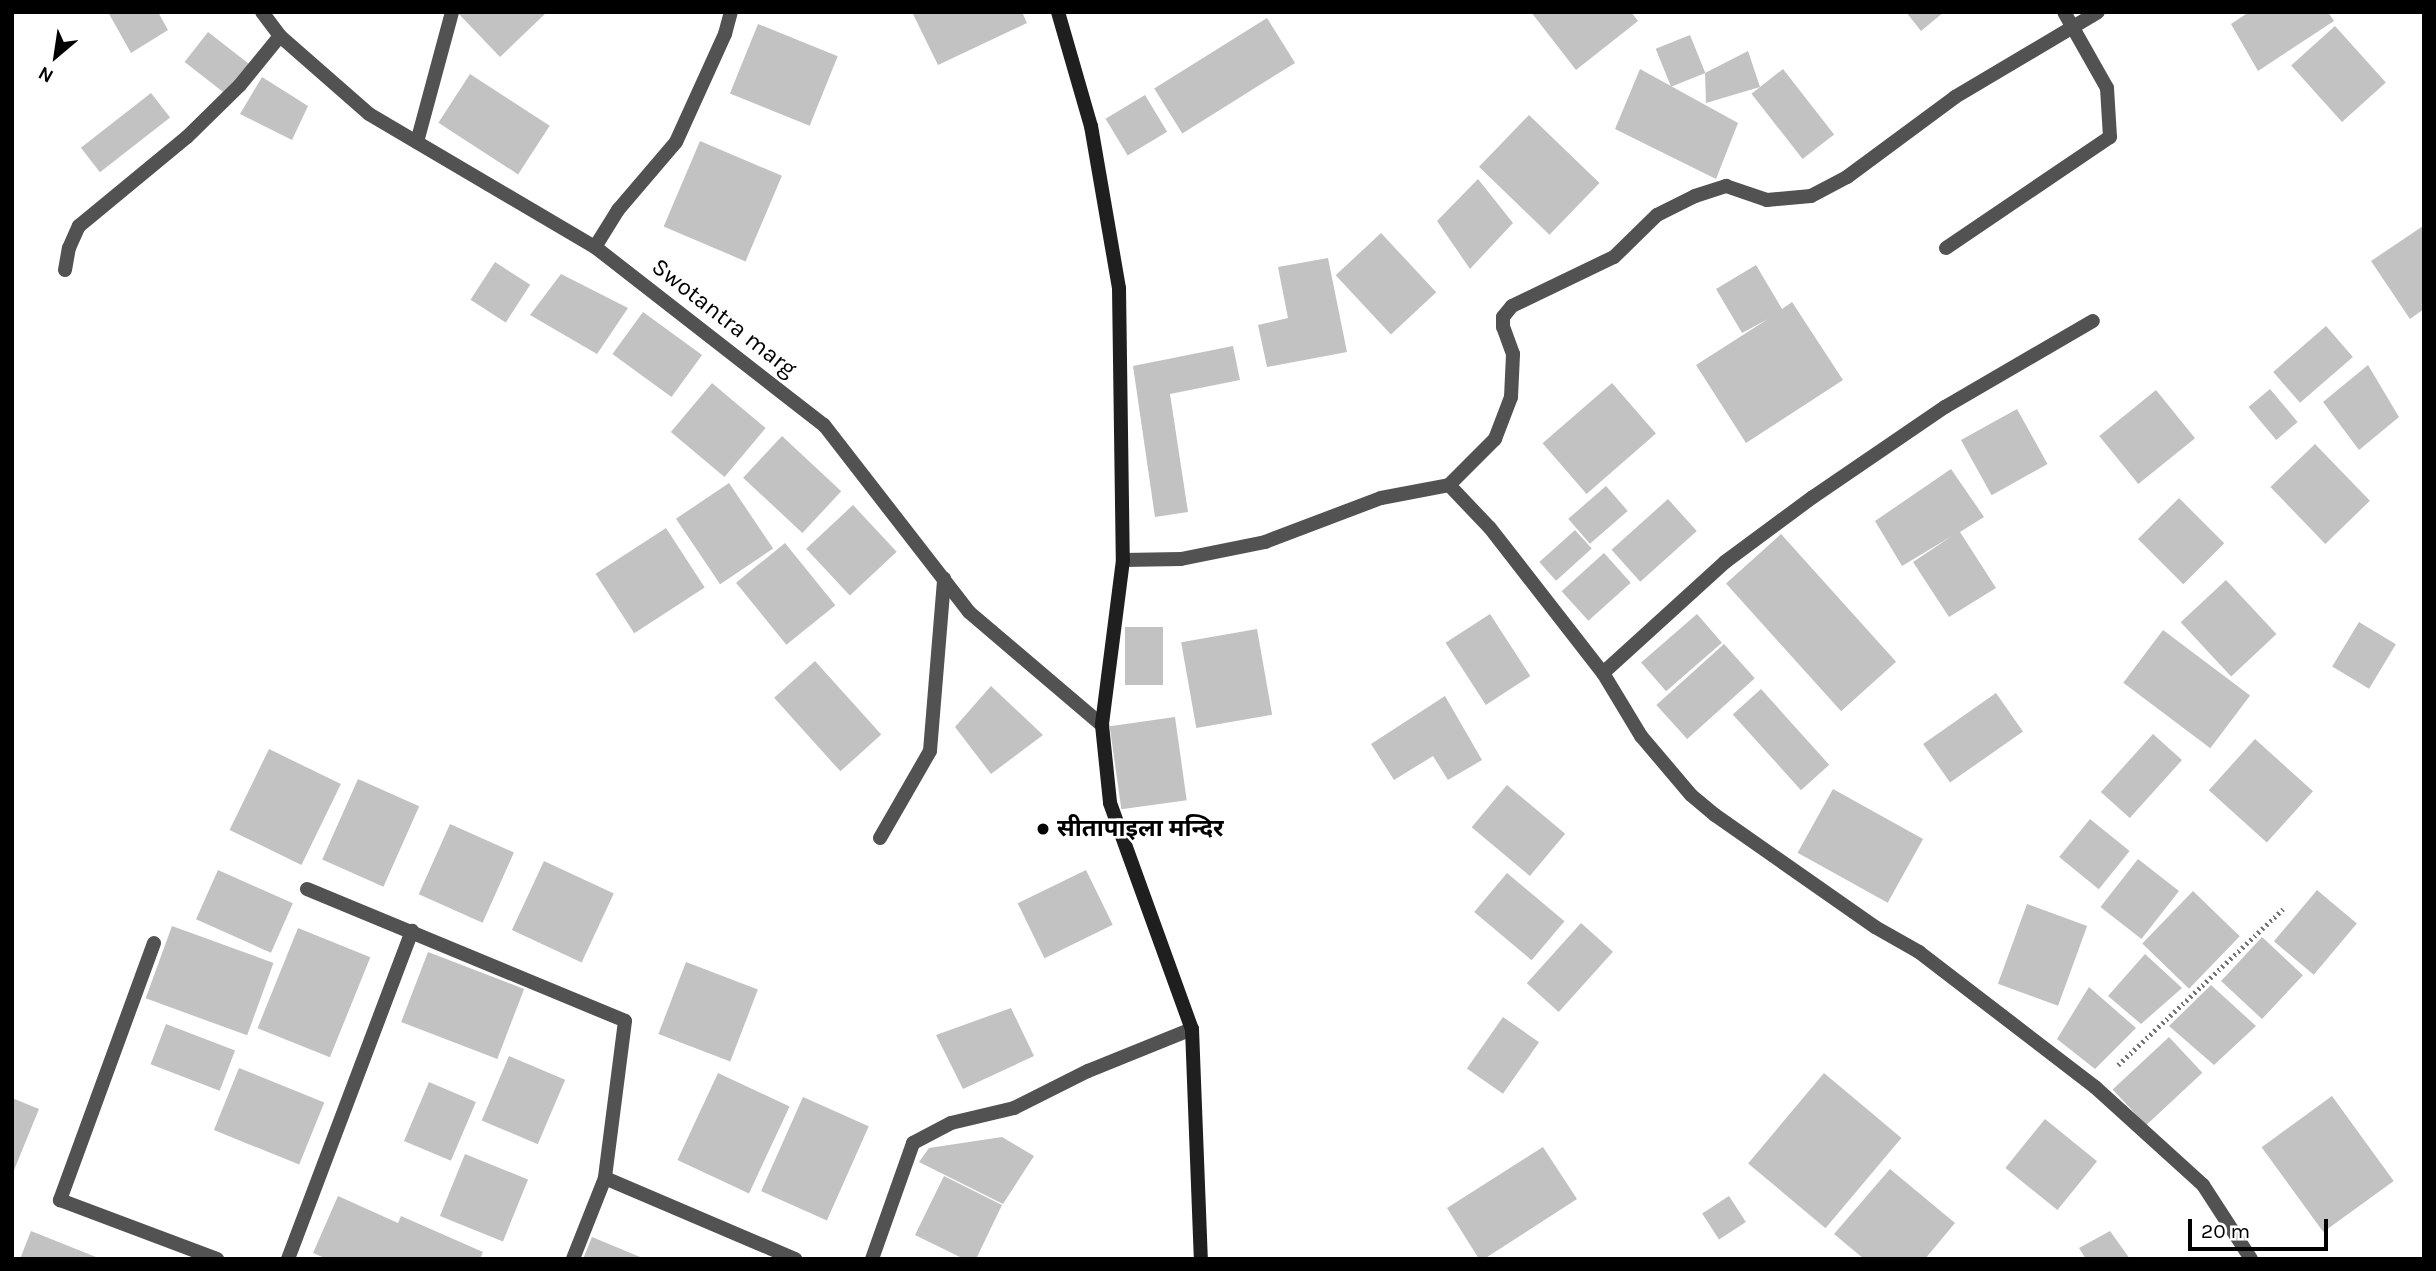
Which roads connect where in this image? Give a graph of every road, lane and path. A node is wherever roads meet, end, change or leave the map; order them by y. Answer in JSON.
{"nodes":[{"id":1,"x":262,"y":12,"type":"edge"},
{"id":2,"x":452,"y":12,"type":"edge"},
{"id":3,"x":731,"y":12,"type":"edge"},
{"id":4,"x":1058,"y":12,"type":"edge"},
{"id":5,"x":2064,"y":12,"type":"edge"},
{"id":6,"x":2098,"y":12,"type":"edge"},
{"id":7,"x":2072,"y":25,"type":"junction"},
{"id":8,"x":281,"y":36,"type":"junction"},
{"id":9,"x":417,"y":142,"type":"junction"},
{"id":10,"x":595,"y":247,"type":"junction"},
{"id":11,"x":1946,"y":248,"type":"dead end"},
{"id":12,"x":65,"y":270,"type":"dead end"},
{"id":13,"x":2094,"y":321,"type":"dead end"},
{"id":14,"x":1448,"y":485,"type":"junction"},
{"id":15,"x":1123,"y":560,"type":"junction"},
{"id":16,"x":944,"y":579,"type":"junction"},
{"id":17,"x":1602,"y":673,"type":"junction"},
{"id":18,"x":1102,"y":726,"type":"junction"},
{"id":19,"x":880,"y":838,"type":"dead end"},
{"id":20,"x":307,"y":889,"type":"dead end"},
{"id":21,"x":2283,"y":909,"type":"dead end"},
{"id":22,"x":412,"y":931,"type":"junction"},
{"id":23,"x":155,"y":943,"type":"dead end"},
{"id":24,"x":1192,"y":1030,"type":"junction"},
{"id":25,"x":2095,"y":1087,"type":"junction"},
{"id":26,"x":605,"y":1178,"type":"junction"},
{"id":27,"x":217,"y":1259,"type":"edge"},
{"id":28,"x":288,"y":1259,"type":"edge"},
{"id":29,"x":573,"y":1259,"type":"edge"},
{"id":30,"x":795,"y":1259,"type":"edge"},
{"id":31,"x":872,"y":1259,"type":"edge"},
{"id":32,"x":1201,"y":1259,"type":"edge"},
{"id":33,"x":2251,"y":1259,"type":"edge"}],
"edges":[{"from":1,"to":8,"type":"street","name":"Swotantra marg"},
{"from":2,"to":9,"type":"street"},
{"from":3,"to":10,"type":"street"},
{"from":4,"to":15,"type":"main road"},
{"from":5,"to":7,"type":"street"},
{"from":6,"to":7,"type":"street"},
{"from":7,"to":11,"type":"street"},
{"from":7,"to":14,"type":"street"},
{"from":8,"to":9,"type":"street","name":"Swotantra marg"},
{"from":8,"to":12,"type":"street"},
{"from":9,"to":10,"type":"street","name":"Swotantra marg"},
{"from":10,"to":16,"type":"street","name":"Swotantra marg"},
{"from":13,"to":17,"type":"street"},
{"from":14,"to":15,"type":"street"},
{"from":14,"to":17,"type":"street"},
{"from":15,"to":18,"type":"main road"},
{"from":16,"to":18,"type":"street","name":"Swotantra marg"},
{"from":16,"to":19,"type":"street"},
{"from":17,"to":25,"type":"street"},
{"from":18,"to":24,"type":"main road"},
{"from":20,"to":22,"type":"street"},
{"from":21,"to":25,"type":"path"},
{"from":22,"to":26,"type":"street"},
{"from":22,"to":28,"type":"street"},
{"from":23,"to":27,"type":"street"},
{"from":24,"to":31,"type":"street"},
{"from":24,"to":32,"type":"main road"},
{"from":25,"to":33,"type":"street"},
{"from":26,"to":29,"type":"street"},
{"from":26,"to":30,"type":"street"}]}
